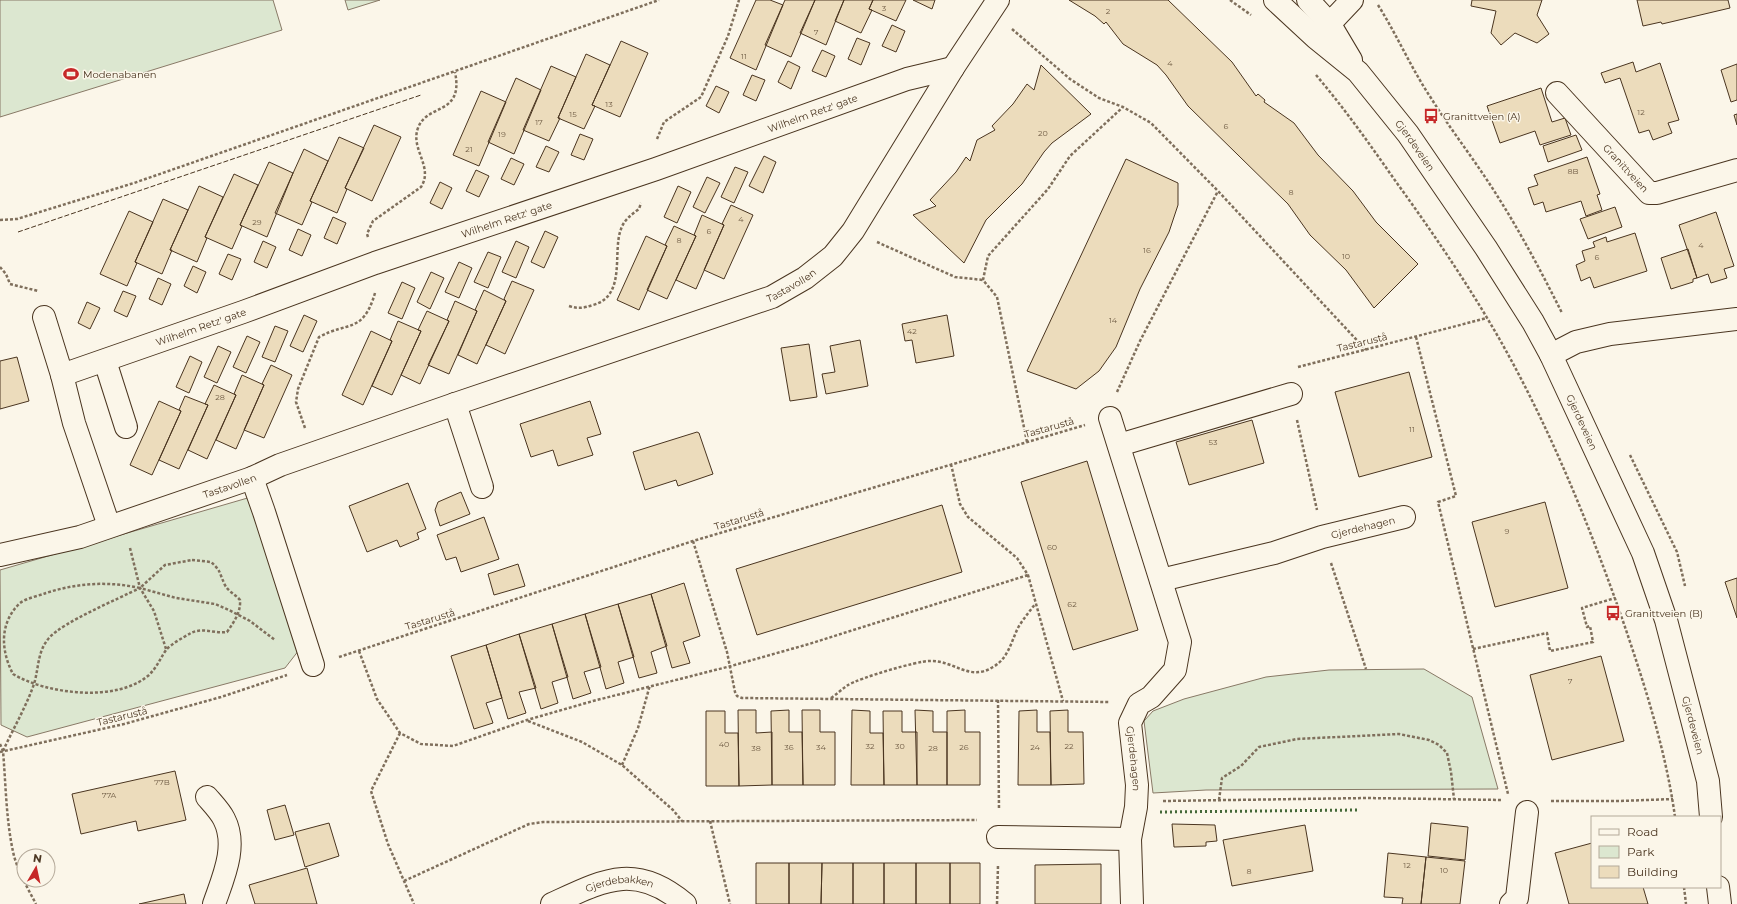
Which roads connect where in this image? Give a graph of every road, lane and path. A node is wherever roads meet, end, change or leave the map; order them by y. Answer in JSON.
{"nodes":[{"id":1,"x":659,"y":0,"type":"edge"},
{"id":2,"x":739,"y":0,"type":"edge"},
{"id":3,"x":1230,"y":0,"type":"edge"},
{"id":4,"x":1275,"y":0,"type":"edge"},
{"id":5,"x":1308,"y":0,"type":"edge"},
{"id":6,"x":1352,"y":0,"type":"edge"},
{"id":7,"x":995,"y":6,"type":"edge"},
{"id":8,"x":1256,"y":19,"type":"dead end"},
{"id":9,"x":1323,"y":30,"type":"junction"},
{"id":10,"x":953,"y":68,"type":"junction"},
{"id":11,"x":455,"y":71,"type":"junction"},
{"id":12,"x":1314,"y":73,"type":"dead end"},
{"id":13,"x":1558,"y":93,"type":"dead end"},
{"id":14,"x":1123,"y":107,"type":"junction"},
{"id":15,"x":1737,"y":170,"type":"edge"},
{"id":16,"x":648,"y":171,"type":"junction"},
{"id":17,"x":1218,"y":190,"type":"junction"},
{"id":18,"x":0,"y":220,"type":"edge"},
{"id":19,"x":853,"y":231,"type":"junction"},
{"id":20,"x":375,"y":263,"type":"junction"},
{"id":21,"x":0,"y":267,"type":"edge"},
{"id":22,"x":983,"y":280,"type":"junction"},
{"id":23,"x":569,"y":306,"type":"dead end"},
{"id":24,"x":44,"y":317,"type":"joint"},
{"id":25,"x":1487,"y":318,"type":"junction"},
{"id":26,"x":1737,"y":319,"type":"edge"},
{"id":27,"x":1416,"y":336,"type":"junction"},
{"id":28,"x":1366,"y":350,"type":"junction"},
{"id":29,"x":1551,"y":355,"type":"junction"},
{"id":30,"x":105,"y":361,"type":"junction"},
{"id":31,"x":1293,"y":368,"type":"dead end"},
{"id":32,"x":62,"y":375,"type":"junction"},
{"id":33,"x":1291,"y":394,"type":"dead end"},
{"id":34,"x":455,"y":404,"type":"junction"},
{"id":35,"x":1110,"y":418,"type":"junction"},
{"id":36,"x":126,"y":427,"type":"dead end"},
{"id":37,"x":1027,"y":442,"type":"junction"},
{"id":38,"x":1119,"y":445,"type":"junction"},
{"id":39,"x":314,"y":453,"type":"junction"},
{"id":40,"x":951,"y":464,"type":"junction"},
{"id":41,"x":252,"y":478,"type":"junction"},
{"id":42,"x":482,"y":487,"type":"dead end"},
{"id":43,"x":1404,"y":517,"type":"dead end"},
{"id":44,"x":115,"y":524,"type":"junction"},
{"id":45,"x":693,"y":541,"type":"junction"},
{"id":46,"x":0,"y":555,"type":"edge"},
{"id":47,"x":1028,"y":575,"type":"junction"},
{"id":48,"x":1161,"y":580,"type":"junction"},
{"id":49,"x":140,"y":588,"type":"junction"},
{"id":50,"x":1615,"y":598,"type":"junction"},
{"id":51,"x":1036,"y":604,"type":"junction"},
{"id":52,"x":238,"y":614,"type":"junction"},
{"id":53,"x":278,"y":642,"type":"dead end"},
{"id":54,"x":166,"y":650,"type":"junction"},
{"id":55,"x":1473,"y":650,"type":"junction"},
{"id":56,"x":359,"y":651,"type":"junction"},
{"id":57,"x":313,"y":665,"type":"junction"},
{"id":58,"x":731,"y":666,"type":"junction"},
{"id":59,"x":34,"y":683,"type":"junction"},
{"id":60,"x":650,"y":685,"type":"junction"},
{"id":61,"x":830,"y":699,"type":"junction"},
{"id":62,"x":998,"y":700,"type":"junction"},
{"id":63,"x":1064,"y":701,"type":"junction"},
{"id":64,"x":1139,"y":704,"type":"junction"},
{"id":65,"x":527,"y":720,"type":"junction"},
{"id":66,"x":400,"y":733,"type":"junction"},
{"id":67,"x":0,"y":744,"type":"edge"},
{"id":68,"x":1,"y":752,"type":"edge"},
{"id":69,"x":622,"y":765,"type":"junction"},
{"id":70,"x":207,"y":797,"type":"dead end"},
{"id":71,"x":1454,"y":799,"type":"junction"},
{"id":72,"x":1673,"y":799,"type":"junction"},
{"id":73,"x":1219,"y":800,"type":"junction"},
{"id":74,"x":1536,"y":806,"type":"joint"},
{"id":75,"x":1136,"y":807,"type":"junction"},
{"id":76,"x":1675,"y":816,"type":"edge"},
{"id":77,"x":1711,"y":816,"type":"edge"},
{"id":78,"x":682,"y":821,"type":"junction"},
{"id":79,"x":710,"y":821,"type":"junction"},
{"id":80,"x":999,"y":829,"type":"junction"},
{"id":81,"x":1130,"y":839,"type":"junction"},
{"id":82,"x":404,"y":881,"type":"junction"},
{"id":83,"x":1684,"y":888,"type":"edge"},
{"id":84,"x":1718,"y":888,"type":"edge"},
{"id":85,"x":36,"y":904,"type":"edge"},
{"id":86,"x":214,"y":904,"type":"edge"},
{"id":87,"x":414,"y":904,"type":"edge"},
{"id":88,"x":552,"y":904,"type":"edge"},
{"id":89,"x":685,"y":904,"type":"edge"},
{"id":90,"x":730,"y":904,"type":"edge"},
{"id":91,"x":997,"y":904,"type":"edge"},
{"id":92,"x":1132,"y":904,"type":"edge"},
{"id":93,"x":1511,"y":904,"type":"edge"},
{"id":94,"x":1686,"y":904,"type":"edge"},
{"id":95,"x":1720,"y":904,"type":"edge"}],
"edges":[{"from":1,"to":11,"type":"path"},
{"from":2,"to":16,"type":"path"},
{"from":3,"to":8,"type":"path"},
{"from":4,"to":9,"type":"street","name":"Gjerdeveien"},
{"from":5,"to":9,"type":"street","name":"Gjerdeveien"},
{"from":6,"to":9,"type":"street"},
{"from":7,"to":10,"type":"street","name":"Tastavollen"},
{"from":7,"to":14,"type":"path"},
{"from":9,"to":29,"type":"street","name":"Gjerdeveien"},
{"from":10,"to":16,"type":"street","name":"Wilhelm Retz' gate"},
{"from":10,"to":19,"type":"street","name":"Tastavollen"},
{"from":11,"to":18,"type":"path"},
{"from":11,"to":20,"type":"path"},
{"from":12,"to":25,"type":"path"},
{"from":13,"to":15,"type":"street","name":"Granittveien"},
{"from":14,"to":17,"type":"path"},
{"from":14,"to":22,"type":"path"},
{"from":16,"to":20,"type":"street","name":"Wilhelm Retz' gate"},
{"from":16,"to":23,"type":"path"},
{"from":17,"to":28,"type":"path"},
{"from":17,"to":35,"type":"path"},
{"from":19,"to":22,"type":"path"},
{"from":19,"to":34,"type":"street","name":"Tastavollen"},
{"from":20,"to":30,"type":"street","name":"Wilhelm Retz' gate"},
{"from":20,"to":39,"type":"path"},
{"from":21,"to":24,"type":"path"},
{"from":22,"to":37,"type":"path"},
{"from":24,"to":32,"type":"street"},
{"from":25,"to":27,"type":"path","name":"Tastarustå"},
{"from":25,"to":50,"type":"path"},
{"from":26,"to":29,"type":"street"},
{"from":27,"to":28,"type":"path","name":"Tastarustå"},
{"from":27,"to":55,"type":"path"},
{"from":28,"to":31,"type":"path","name":"Tastarustå"},
{"from":29,"to":77,"type":"street","name":"Gjerdeveien"},
{"from":30,"to":32,"type":"street","name":"Wilhelm Retz' gate"},
{"from":30,"to":36,"type":"street"},
{"from":32,"to":44,"type":"street"},
{"from":33,"to":38,"type":"street"},
{"from":34,"to":39,"type":"street","name":"Tastavollen"},
{"from":34,"to":42,"type":"street"},
{"from":35,"to":37,"type":"path","name":"Tastarustå"},
{"from":35,"to":38,"type":"street","name":"Gjerdehagen"},
{"from":37,"to":40,"type":"path","name":"Tastarustå"},
{"from":38,"to":48,"type":"street","name":"Gjerdehagen"},
{"from":39,"to":41,"type":"street","name":"Tastavollen"},
{"from":40,"to":45,"type":"path","name":"Tastarustå"},
{"from":40,"to":47,"type":"path"},
{"from":41,"to":44,"type":"street","name":"Tastavollen"},
{"from":41,"to":57,"type":"street"},
{"from":43,"to":48,"type":"street","name":"Gjerdehagen"},
{"from":44,"to":46,"type":"street","name":"Tastavollen"},
{"from":44,"to":49,"type":"path"},
{"from":45,"to":56,"type":"path","name":"Tastarustå"},
{"from":45,"to":58,"type":"path"},
{"from":47,"to":51,"type":"path"},
{"from":47,"to":58,"type":"path"},
{"from":48,"to":64,"type":"street","name":"Gjerdehagen"},
{"from":49,"to":52,"type":"path"},
{"from":49,"to":52,"type":"path"},
{"from":49,"to":54,"type":"path"},
{"from":49,"to":59,"type":"path"},
{"from":49,"to":59,"type":"path"},
{"from":50,"to":55,"type":"path"},
{"from":50,"to":72,"type":"path"},
{"from":51,"to":61,"type":"path"},
{"from":51,"to":63,"type":"path"},
{"from":52,"to":53,"type":"path"},
{"from":52,"to":54,"type":"path"},
{"from":54,"to":59,"type":"path"},
{"from":55,"to":71,"type":"path"},
{"from":56,"to":57,"type":"path","name":"Tastarustå"},
{"from":56,"to":66,"type":"path"},
{"from":57,"to":68,"type":"path","name":"Tastarustå"},
{"from":58,"to":60,"type":"path"},
{"from":58,"to":61,"type":"path"},
{"from":59,"to":68,"type":"path"},
{"from":60,"to":65,"type":"path"},
{"from":60,"to":69,"type":"path"},
{"from":61,"to":62,"type":"path"},
{"from":62,"to":63,"type":"path"},
{"from":62,"to":80,"type":"path"},
{"from":63,"to":64,"type":"path"},
{"from":64,"to":75,"type":"street","name":"Gjerdehagen"},
{"from":65,"to":66,"type":"path"},
{"from":65,"to":69,"type":"path"},
{"from":66,"to":82,"type":"path"},
{"from":67,"to":68,"type":"path"},
{"from":68,"to":85,"type":"path"},
{"from":69,"to":78,"type":"path"},
{"from":70,"to":86,"type":"street"},
{"from":71,"to":73,"type":"path"},
{"from":71,"to":73,"type":"path"},
{"from":72,"to":74,"type":"path"},
{"from":72,"to":76,"type":"path"},
{"from":73,"to":75,"type":"path"},
{"from":74,"to":93,"type":"street"},
{"from":75,"to":81,"type":"street","name":"Gjerdehagen"},
{"from":78,"to":79,"type":"path"},
{"from":78,"to":82,"type":"path"},
{"from":79,"to":80,"type":"path"},
{"from":79,"to":90,"type":"path"},
{"from":80,"to":81,"type":"street"},
{"from":80,"to":91,"type":"path"},
{"from":81,"to":92,"type":"street","name":"Gjerdehagen"},
{"from":82,"to":87,"type":"path"},
{"from":83,"to":94,"type":"path"},
{"from":84,"to":95,"type":"street"},
{"from":88,"to":89,"type":"street","name":"Gjerdebakken"}]}
